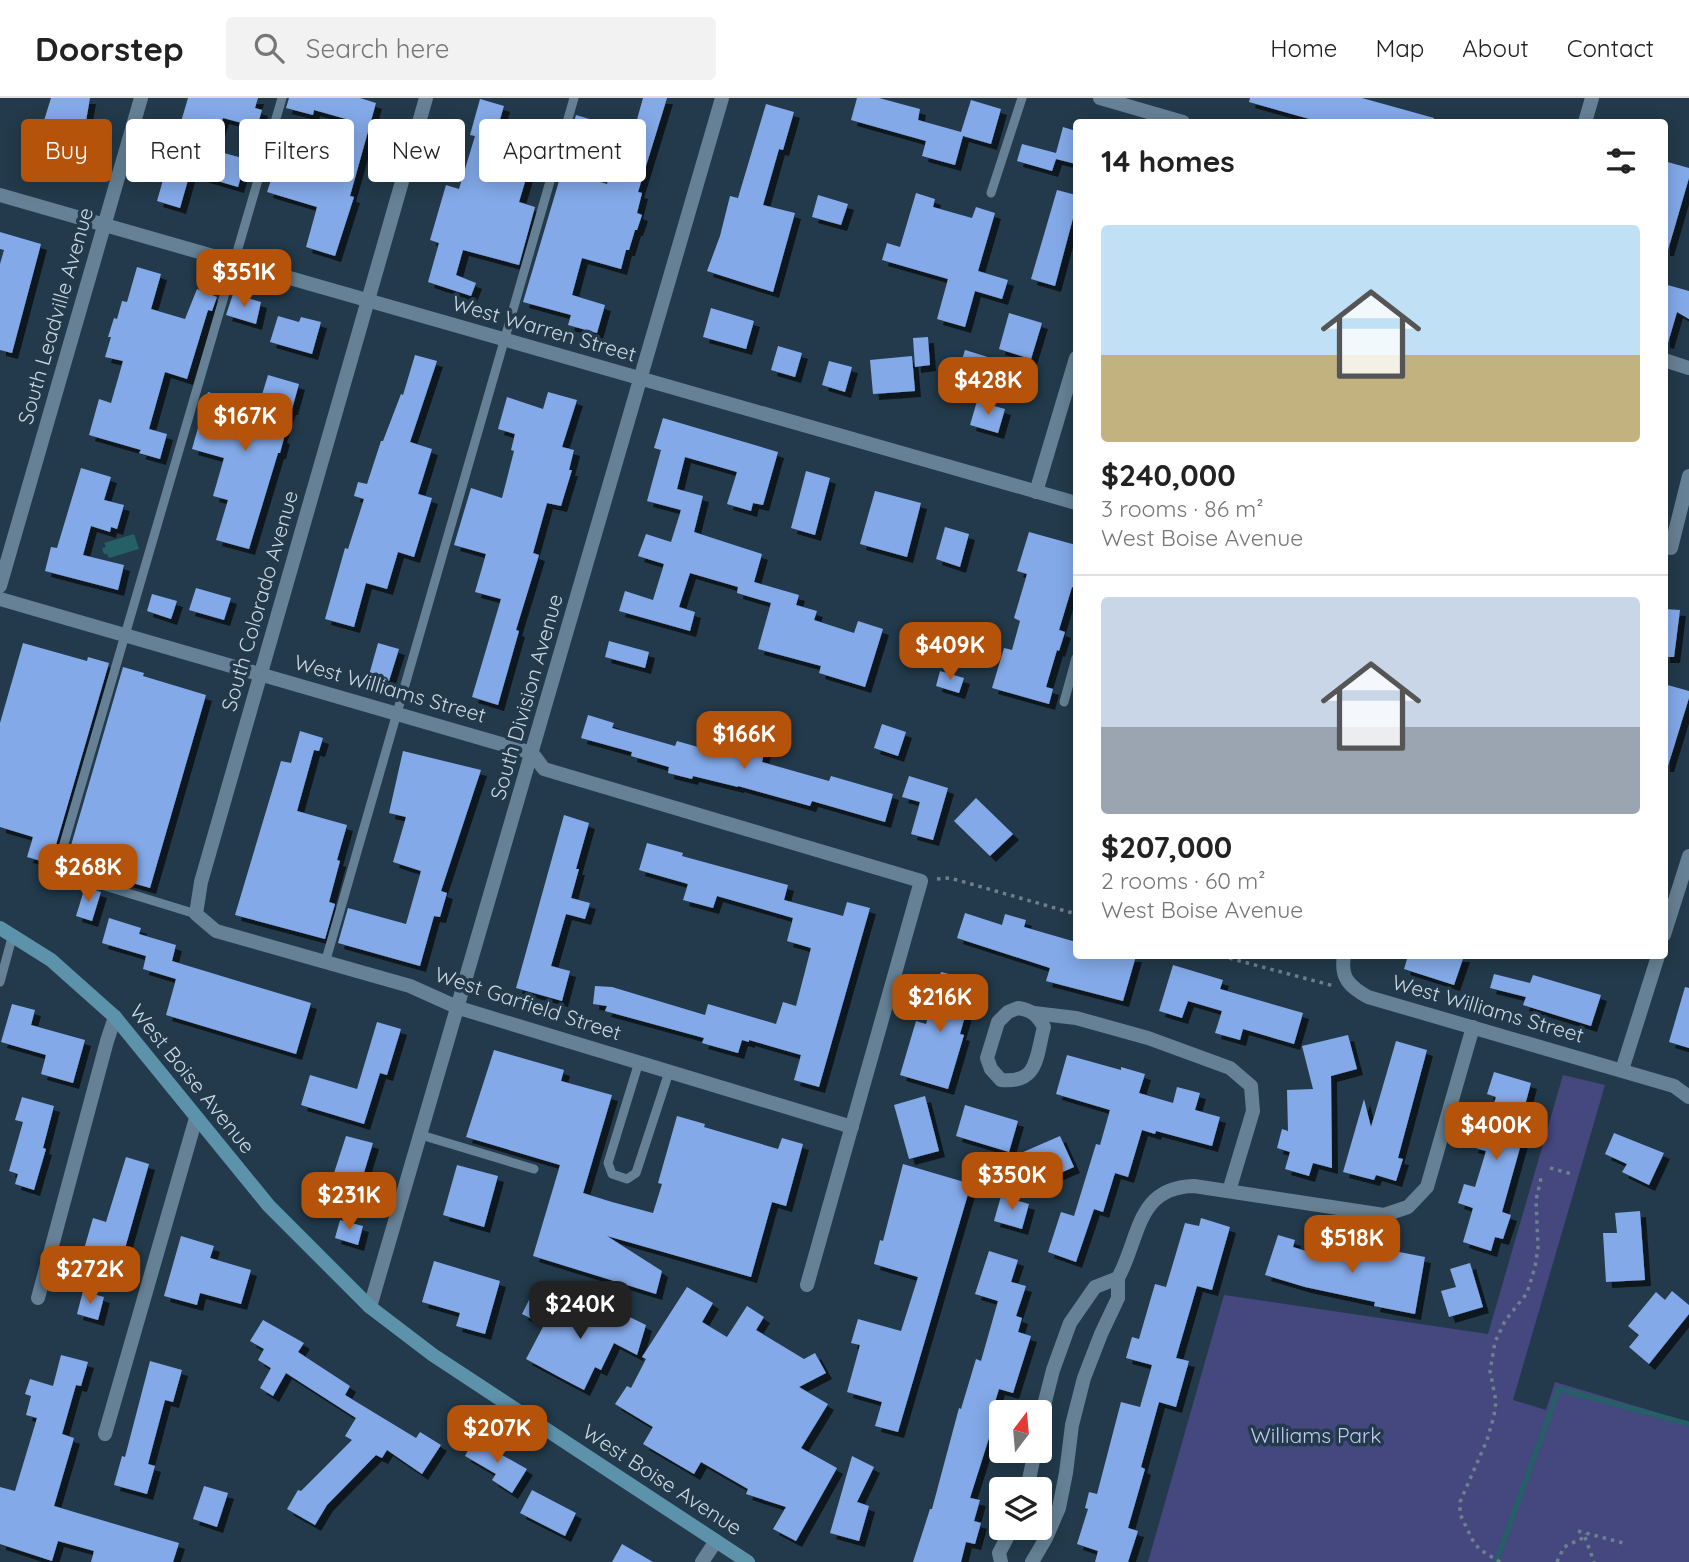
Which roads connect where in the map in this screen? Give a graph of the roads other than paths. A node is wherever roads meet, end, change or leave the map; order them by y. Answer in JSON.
{"nodes":[{"id":1,"x":141,"y":98,"type":"edge"},
{"id":2,"x":282,"y":98,"type":"edge"},
{"id":3,"x":426,"y":98,"type":"edge"},
{"id":4,"x":574,"y":98,"type":"edge"},
{"id":5,"x":722,"y":98,"type":"edge"},
{"id":6,"x":1021,"y":98,"type":"edge"},
{"id":7,"x":1100,"y":98,"type":"edge"},
{"id":8,"x":1592,"y":98,"type":"edge"},
{"id":9,"x":1148,"y":118,"type":"edge"},
{"id":10,"x":1586,"y":119,"type":"edge"},
{"id":11,"x":991,"y":193,"type":"dead end"},
{"id":12,"x":0,"y":195,"type":"edge"},
{"id":13,"x":104,"y":225,"type":"junction"},
{"id":14,"x":234,"y":262,"type":"junction"},
{"id":15,"x":368,"y":300,"type":"junction"},
{"id":16,"x":504,"y":339,"type":"junction"},
{"id":17,"x":1668,"y":361,"type":"edge"},
{"id":18,"x":1073,"y":368,"type":"edge"},
{"id":19,"x":1689,"y":368,"type":"edge"},
{"id":20,"x":641,"y":378,"type":"junction"},
{"id":21,"x":1689,"y":476,"type":"edge"},
{"id":22,"x":1037,"y":492,"type":"junction"},
{"id":23,"x":1073,"y":502,"type":"edge"},
{"id":24,"x":1671,"y":548,"type":"dead end"},
{"id":25,"x":0,"y":586,"type":"edge"},
{"id":26,"x":0,"y":599,"type":"edge"},
{"id":27,"x":125,"y":635,"type":"junction"},
{"id":28,"x":1073,"y":670,"type":"edge"},
{"id":29,"x":261,"y":674,"type":"junction"},
{"id":30,"x":1064,"y":702,"type":"dead end"},
{"id":31,"x":396,"y":713,"type":"junction"},
{"id":32,"x":532,"y":752,"type":"junction"},
{"id":33,"x":1689,"y":856,"type":"edge"},
{"id":34,"x":196,"y":914,"type":"junction"},
{"id":35,"x":1668,"y":922,"type":"edge"},
{"id":36,"x":6,"y":931,"type":"edge"},
{"id":37,"x":1344,"y":959,"type":"edge"},
{"id":38,"x":1657,"y":959,"type":"edge"},
{"id":39,"x":325,"y":962,"type":"junction"},
{"id":40,"x":0,"y":982,"type":"edge"},
{"id":41,"x":459,"y":1008,"type":"junction"},
{"id":42,"x":1034,"y":1013,"type":"junction"},
{"id":43,"x":116,"y":1017,"type":"junction"},
{"id":44,"x":1473,"y":1027,"type":"junction"},
{"id":45,"x":639,"y":1062,"type":"junction"},
{"id":46,"x":1622,"y":1070,"type":"junction"},
{"id":47,"x":669,"y":1072,"type":"junction"},
{"id":48,"x":1689,"y":1097,"type":"edge"},
{"id":49,"x":196,"y":1118,"type":"junction"},
{"id":50,"x":852,"y":1127,"type":"junction"},
{"id":51,"x":421,"y":1135,"type":"junction"},
{"id":52,"x":534,"y":1169,"type":"dead end"},
{"id":53,"x":1229,"y":1191,"type":"junction"},
{"id":54,"x":1118,"y":1278,"type":"junction"},
{"id":55,"x":807,"y":1284,"type":"dead end"},
{"id":56,"x":37,"y":1298,"type":"dead end"},
{"id":57,"x":370,"y":1307,"type":"junction"},
{"id":58,"x":1045,"y":1400,"type":"edge"},
{"id":59,"x":105,"y":1434,"type":"dead end"},
{"id":60,"x":1006,"y":1540,"type":"edge"},
{"id":61,"x":716,"y":1541,"type":"junction"},
{"id":62,"x":702,"y":1562,"type":"edge"},
{"id":63,"x":748,"y":1562,"type":"edge"},
{"id":64,"x":1001,"y":1562,"type":"edge"},
{"id":65,"x":1032,"y":1562,"type":"edge"}],
"edges":[{"from":1,"to":13,"type":"street","name":"South Leadville Avenue"},
{"from":2,"to":14,"type":"lane"},
{"from":3,"to":15,"type":"street","name":"South Colorado Avenue"},
{"from":4,"to":16,"type":"lane"},
{"from":5,"to":20,"type":"street","name":"South Division Avenue"},
{"from":6,"to":11,"type":"lane"},
{"from":7,"to":9,"type":"street"},
{"from":8,"to":10,"type":"street"},
{"from":12,"to":13,"type":"street","name":"West Warren Street"},
{"from":13,"to":14,"type":"street","name":"West Warren Street"},
{"from":13,"to":25,"type":"street","name":"South Leadville Avenue"},
{"from":14,"to":15,"type":"street","name":"West Warren Street"},
{"from":14,"to":27,"type":"lane"},
{"from":15,"to":16,"type":"street","name":"West Warren Street"},
{"from":15,"to":29,"type":"street","name":"South Colorado Avenue"},
{"from":16,"to":20,"type":"street","name":"West Warren Street"},
{"from":16,"to":31,"type":"lane"},
{"from":17,"to":19,"type":"street"},
{"from":18,"to":22,"type":"street"},
{"from":20,"to":22,"type":"street","name":"West Warren Street"},
{"from":20,"to":32,"type":"street","name":"South Division Avenue"},
{"from":21,"to":24,"type":"street"},
{"from":22,"to":23,"type":"street","name":"West Warren Street"},
{"from":26,"to":27,"type":"street","name":"West Williams Street"},
{"from":27,"to":29,"type":"street","name":"West Williams Street"},
{"from":27,"to":34,"type":"lane"},
{"from":28,"to":30,"type":"lane"},
{"from":29,"to":31,"type":"street","name":"West Williams Street"},
{"from":29,"to":34,"type":"street","name":"South Colorado Avenue"},
{"from":31,"to":32,"type":"street","name":"West Williams Street"},
{"from":31,"to":39,"type":"lane"},
{"from":32,"to":41,"type":"street","name":"South Division Avenue"},
{"from":32,"to":50,"type":"street","name":"West Williams Street"},
{"from":33,"to":35,"type":"street"},
{"from":34,"to":39,"type":"street","name":"West Garfield Street"},
{"from":36,"to":40,"type":"lane"},
{"from":36,"to":43,"type":"street","name":"West Boise Avenue"},
{"from":37,"to":44,"type":"street","name":"West Williams Street"},
{"from":38,"to":46,"type":"street"},
{"from":39,"to":41,"type":"street","name":"West Garfield Street"},
{"from":41,"to":45,"type":"street","name":"West Garfield Street"},
{"from":41,"to":51,"type":"street","name":"South Division Avenue"},
{"from":42,"to":42,"type":"street"},
{"from":42,"to":53,"type":"street"},
{"from":43,"to":49,"type":"street","name":"West Boise Avenue"},
{"from":43,"to":56,"type":"street"},
{"from":44,"to":46,"type":"street","name":"West Williams Street"},
{"from":44,"to":53,"type":"street"},
{"from":45,"to":47,"type":"street","name":"West Garfield Street"},
{"from":45,"to":47,"type":"lane"},
{"from":46,"to":48,"type":"street","name":"West Williams Street"},
{"from":47,"to":50,"type":"street","name":"West Garfield Street"},
{"from":49,"to":57,"type":"street","name":"West Boise Avenue"},
{"from":49,"to":59,"type":"street"},
{"from":50,"to":55,"type":"street"},
{"from":51,"to":52,"type":"lane"},
{"from":51,"to":57,"type":"street","name":"South Division Avenue"},
{"from":53,"to":54,"type":"street"},
{"from":54,"to":58,"type":"street"},
{"from":54,"to":65,"type":"street"},
{"from":57,"to":61,"type":"street","name":"West Boise Avenue"},
{"from":60,"to":64,"type":"street"},
{"from":61,"to":62,"type":"street"},
{"from":61,"to":63,"type":"street","name":"West Boise Avenue"}]}
